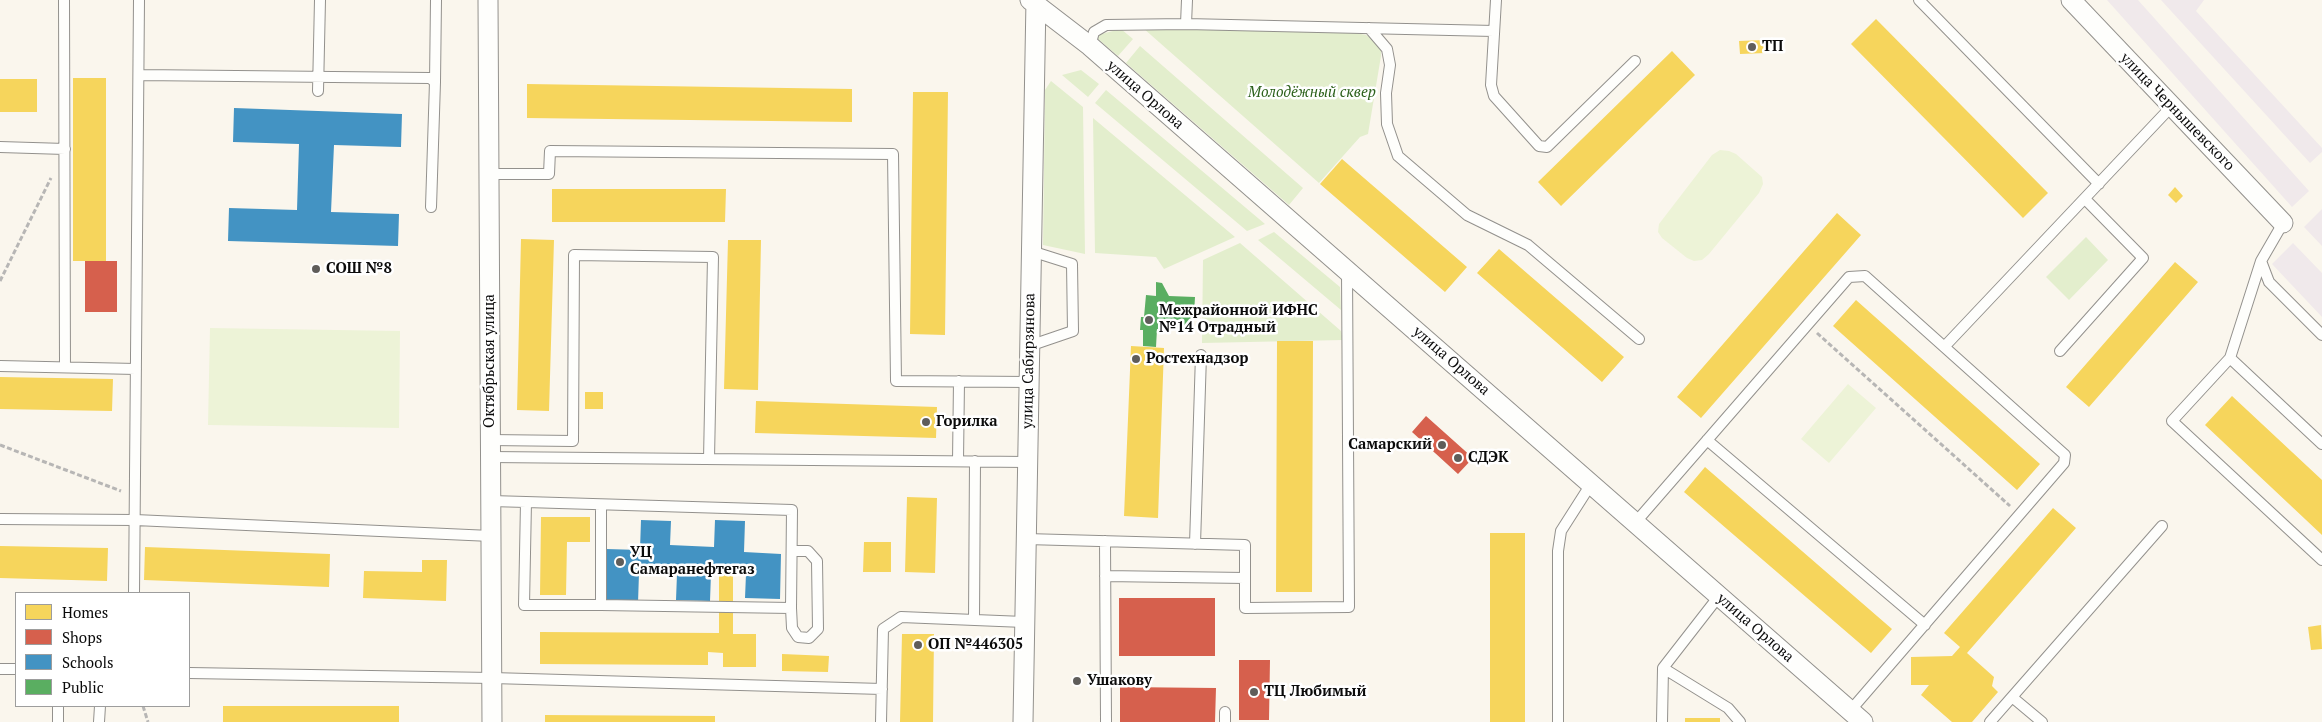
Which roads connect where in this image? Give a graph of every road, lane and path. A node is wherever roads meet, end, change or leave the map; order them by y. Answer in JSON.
{"nodes":[{"id":1,"x":64,"y":0,"type":"edge"},
{"id":2,"x":140,"y":0,"type":"edge"},
{"id":3,"x":320,"y":0,"type":"edge"},
{"id":4,"x":436,"y":0,"type":"edge"},
{"id":5,"x":488,"y":0,"type":"edge"},
{"id":6,"x":1186,"y":0,"type":"edge"},
{"id":7,"x":1496,"y":0,"type":"edge"},
{"id":8,"x":1919,"y":0,"type":"edge"},
{"id":9,"x":2071,"y":0,"type":"edge"},
{"id":10,"x":1034,"y":1,"type":"edge"},
{"id":11,"x":1186,"y":24,"type":"junction"},
{"id":12,"x":1369,"y":28,"type":"junction"},
{"id":13,"x":1494,"y":31,"type":"junction"},
{"id":14,"x":1090,"y":46,"type":"junction"},
{"id":15,"x":1635,"y":61,"type":"dead end"},
{"id":16,"x":139,"y":75,"type":"junction"},
{"id":17,"x":318,"y":77,"type":"junction"},
{"id":18,"x":435,"y":82,"type":"junction"},
{"id":19,"x":318,"y":91,"type":"dead end"},
{"id":20,"x":2172,"y":107,"type":"junction"},
{"id":21,"x":0,"y":147,"type":"edge"},
{"id":22,"x":65,"y":149,"type":"junction"},
{"id":23,"x":489,"y":174,"type":"junction"},
{"id":24,"x":52,"y":175,"type":"dead end"},
{"id":25,"x":2099,"y":184,"type":"junction"},
{"id":26,"x":2085,"y":199,"type":"junction"},
{"id":27,"x":431,"y":207,"type":"dead end"},
{"id":28,"x":2283,"y":223,"type":"joint"},
{"id":29,"x":1031,"y":251,"type":"junction"},
{"id":30,"x":2261,"y":261,"type":"junction"},
{"id":31,"x":1346,"y":270,"type":"junction"},
{"id":32,"x":0,"y":281,"type":"edge"},
{"id":33,"x":1807,"y":325,"type":"junction"},
{"id":34,"x":2322,"y":335,"type":"edge"},
{"id":35,"x":1639,"y":339,"type":"dead end"},
{"id":36,"x":1029,"y":346,"type":"junction"},
{"id":37,"x":1945,"y":346,"type":"junction"},
{"id":38,"x":2060,"y":351,"type":"dead end"},
{"id":39,"x":1201,"y":355,"type":"dead end"},
{"id":40,"x":2230,"y":358,"type":"junction"},
{"id":41,"x":0,"y":366,"type":"edge"},
{"id":42,"x":65,"y":367,"type":"junction"},
{"id":43,"x":136,"y":370,"type":"junction"},
{"id":44,"x":959,"y":381,"type":"junction"},
{"id":45,"x":1029,"y":382,"type":"junction"},
{"id":46,"x":1707,"y":440,"type":"junction"},
{"id":47,"x":2322,"y":444,"type":"edge"},
{"id":48,"x":0,"y":445,"type":"edge"},
{"id":49,"x":490,"y":448,"type":"junction"},
{"id":50,"x":709,"y":459,"type":"junction"},
{"id":51,"x":958,"y":461,"type":"junction"},
{"id":52,"x":975,"y":461,"type":"junction"},
{"id":53,"x":1027,"y":462,"type":"junction"},
{"id":54,"x":1591,"y":484,"type":"junction"},
{"id":55,"x":122,"y":491,"type":"dead end"},
{"id":56,"x":491,"y":501,"type":"junction"},
{"id":57,"x":526,"y":502,"type":"junction"},
{"id":58,"x":601,"y":506,"type":"junction"},
{"id":59,"x":2019,"y":515,"type":"junction"},
{"id":60,"x":0,"y":519,"type":"edge"},
{"id":61,"x":135,"y":520,"type":"junction"},
{"id":62,"x":1635,"y":522,"type":"junction"},
{"id":63,"x":2162,"y":526,"type":"dead end"},
{"id":64,"x":491,"y":536,"type":"junction"},
{"id":65,"x":1026,"y":540,"type":"junction"},
{"id":66,"x":1104,"y":541,"type":"junction"},
{"id":67,"x":1195,"y":544,"type":"junction"},
{"id":68,"x":792,"y":551,"type":"junction"},
{"id":69,"x":2322,"y":560,"type":"edge"},
{"id":70,"x":1105,"y":576,"type":"junction"},
{"id":71,"x":1245,"y":578,"type":"junction"},
{"id":72,"x":134,"y":592,"type":"edge"},
{"id":73,"x":1719,"y":596,"type":"junction"},
{"id":74,"x":601,"y":605,"type":"junction"},
{"id":75,"x":791,"y":608,"type":"junction"},
{"id":76,"x":974,"y":619,"type":"junction"},
{"id":77,"x":1024,"y":622,"type":"junction"},
{"id":78,"x":1925,"y":625,"type":"junction"},
{"id":79,"x":1663,"y":668,"type":"junction"},
{"id":80,"x":0,"y":669,"type":"edge"},
{"id":81,"x":15,"y":669,"type":"edge"},
{"id":82,"x":190,"y":673,"type":"edge"},
{"id":83,"x":492,"y":678,"type":"junction"},
{"id":84,"x":882,"y":688,"type":"junction"},
{"id":85,"x":2012,"y":697,"type":"junction"},
{"id":86,"x":58,"y":707,"type":"edge"},
{"id":87,"x":100,"y":707,"type":"edge"},
{"id":88,"x":143,"y":707,"type":"edge"},
{"id":89,"x":1857,"y":716,"type":"edge"},
{"id":90,"x":58,"y":722,"type":"edge"},
{"id":91,"x":99,"y":722,"type":"edge"},
{"id":92,"x":148,"y":722,"type":"edge"},
{"id":93,"x":492,"y":722,"type":"edge"},
{"id":94,"x":881,"y":722,"type":"edge"},
{"id":95,"x":1023,"y":722,"type":"edge"},
{"id":96,"x":1106,"y":722,"type":"edge"},
{"id":97,"x":1558,"y":722,"type":"edge"},
{"id":98,"x":1662,"y":722,"type":"edge"},
{"id":99,"x":1740,"y":722,"type":"edge"},
{"id":100,"x":1990,"y":722,"type":"edge"},
{"id":101,"x":2042,"y":722,"type":"edge"}],
"edges":[{"from":1,"to":22,"type":"lane"},
{"from":2,"to":16,"type":"lane"},
{"from":3,"to":17,"type":"lane"},
{"from":4,"to":18,"type":"lane"},
{"from":5,"to":23,"type":"street","name":"Октябрьская улица"},
{"from":6,"to":11,"type":"lane"},
{"from":7,"to":13,"type":"lane"},
{"from":8,"to":25,"type":"lane"},
{"from":9,"to":20,"type":"street","name":"улица Чернышевского"},
{"from":10,"to":14,"type":"street","name":"улица Орлова"},
{"from":10,"to":29,"type":"street","name":"улица Сабирзянова"},
{"from":11,"to":12,"type":"lane"},
{"from":11,"to":14,"type":"lane"},
{"from":12,"to":13,"type":"lane"},
{"from":12,"to":35,"type":"lane"},
{"from":13,"to":15,"type":"lane"},
{"from":14,"to":31,"type":"street","name":"улица Орлова"},
{"from":16,"to":17,"type":"lane"},
{"from":16,"to":43,"type":"lane"},
{"from":17,"to":18,"type":"lane"},
{"from":17,"to":19,"type":"lane"},
{"from":18,"to":27,"type":"lane"},
{"from":20,"to":25,"type":"lane"},
{"from":20,"to":28,"type":"street","name":"улица Чернышевского"},
{"from":21,"to":22,"type":"lane"},
{"from":22,"to":42,"type":"lane"},
{"from":23,"to":44,"type":"lane"},
{"from":23,"to":49,"type":"street","name":"Октябрьская улица"},
{"from":24,"to":32,"type":"path"},
{"from":25,"to":26,"type":"lane"},
{"from":26,"to":37,"type":"lane"},
{"from":26,"to":38,"type":"lane"},
{"from":28,"to":30,"type":"lane"},
{"from":29,"to":36,"type":"street","name":"улица Сабирзянова"},
{"from":29,"to":36,"type":"lane"},
{"from":30,"to":34,"type":"lane"},
{"from":30,"to":40,"type":"lane"},
{"from":31,"to":54,"type":"street","name":"улица Орлова"},
{"from":31,"to":71,"type":"lane"},
{"from":33,"to":37,"type":"lane"},
{"from":33,"to":46,"type":"lane"},
{"from":33,"to":59,"type":"path"},
{"from":36,"to":45,"type":"street","name":"улица Сабирзянова"},
{"from":37,"to":59,"type":"lane"},
{"from":39,"to":67,"type":"lane"},
{"from":40,"to":47,"type":"lane"},
{"from":40,"to":69,"type":"lane"},
{"from":41,"to":42,"type":"lane"},
{"from":42,"to":43,"type":"lane"},
{"from":43,"to":61,"type":"lane"},
{"from":44,"to":45,"type":"lane"},
{"from":44,"to":51,"type":"lane"},
{"from":45,"to":53,"type":"street","name":"улица Сабирзянова"},
{"from":46,"to":62,"type":"lane"},
{"from":46,"to":78,"type":"lane"},
{"from":48,"to":55,"type":"path"},
{"from":49,"to":50,"type":"lane"},
{"from":49,"to":50,"type":"lane"},
{"from":49,"to":56,"type":"street","name":"Октябрьская улица"},
{"from":50,"to":51,"type":"lane"},
{"from":51,"to":52,"type":"lane"},
{"from":52,"to":53,"type":"lane"},
{"from":52,"to":76,"type":"lane"},
{"from":53,"to":65,"type":"street","name":"улица Сабирзянова"},
{"from":54,"to":62,"type":"street","name":"улица Орлова"},
{"from":54,"to":97,"type":"lane"},
{"from":56,"to":57,"type":"lane"},
{"from":56,"to":64,"type":"street","name":"Октябрьская улица"},
{"from":57,"to":58,"type":"lane"},
{"from":57,"to":74,"type":"lane"},
{"from":58,"to":68,"type":"lane"},
{"from":58,"to":74,"type":"lane"},
{"from":59,"to":78,"type":"lane"},
{"from":60,"to":61,"type":"lane"},
{"from":61,"to":64,"type":"lane"},
{"from":61,"to":72,"type":"lane"},
{"from":62,"to":73,"type":"street","name":"улица Орлова"},
{"from":63,"to":85,"type":"lane"},
{"from":64,"to":83,"type":"street","name":"Октябрьская улица"},
{"from":65,"to":66,"type":"lane"},
{"from":65,"to":77,"type":"street","name":"улица Сабирзянова"},
{"from":66,"to":67,"type":"lane"},
{"from":66,"to":70,"type":"lane"},
{"from":67,"to":71,"type":"lane"},
{"from":68,"to":75,"type":"lane"},
{"from":68,"to":75,"type":"lane"},
{"from":70,"to":71,"type":"lane"},
{"from":70,"to":96,"type":"lane"},
{"from":73,"to":79,"type":"lane"},
{"from":73,"to":89,"type":"street","name":"улица Орлова"},
{"from":74,"to":75,"type":"lane"},
{"from":76,"to":77,"type":"lane"},
{"from":76,"to":84,"type":"lane"},
{"from":77,"to":95,"type":"street","name":"улица Сабирзянова"},
{"from":78,"to":89,"type":"lane"},
{"from":79,"to":98,"type":"lane"},
{"from":79,"to":99,"type":"lane"},
{"from":80,"to":81,"type":"lane"},
{"from":82,"to":83,"type":"lane"},
{"from":83,"to":84,"type":"lane"},
{"from":83,"to":93,"type":"street","name":"Октябрьская улица"},
{"from":84,"to":94,"type":"lane"},
{"from":85,"to":100,"type":"lane"},
{"from":85,"to":101,"type":"lane"},
{"from":86,"to":90,"type":"lane"},
{"from":87,"to":91,"type":"lane"},
{"from":88,"to":92,"type":"path"}]}
